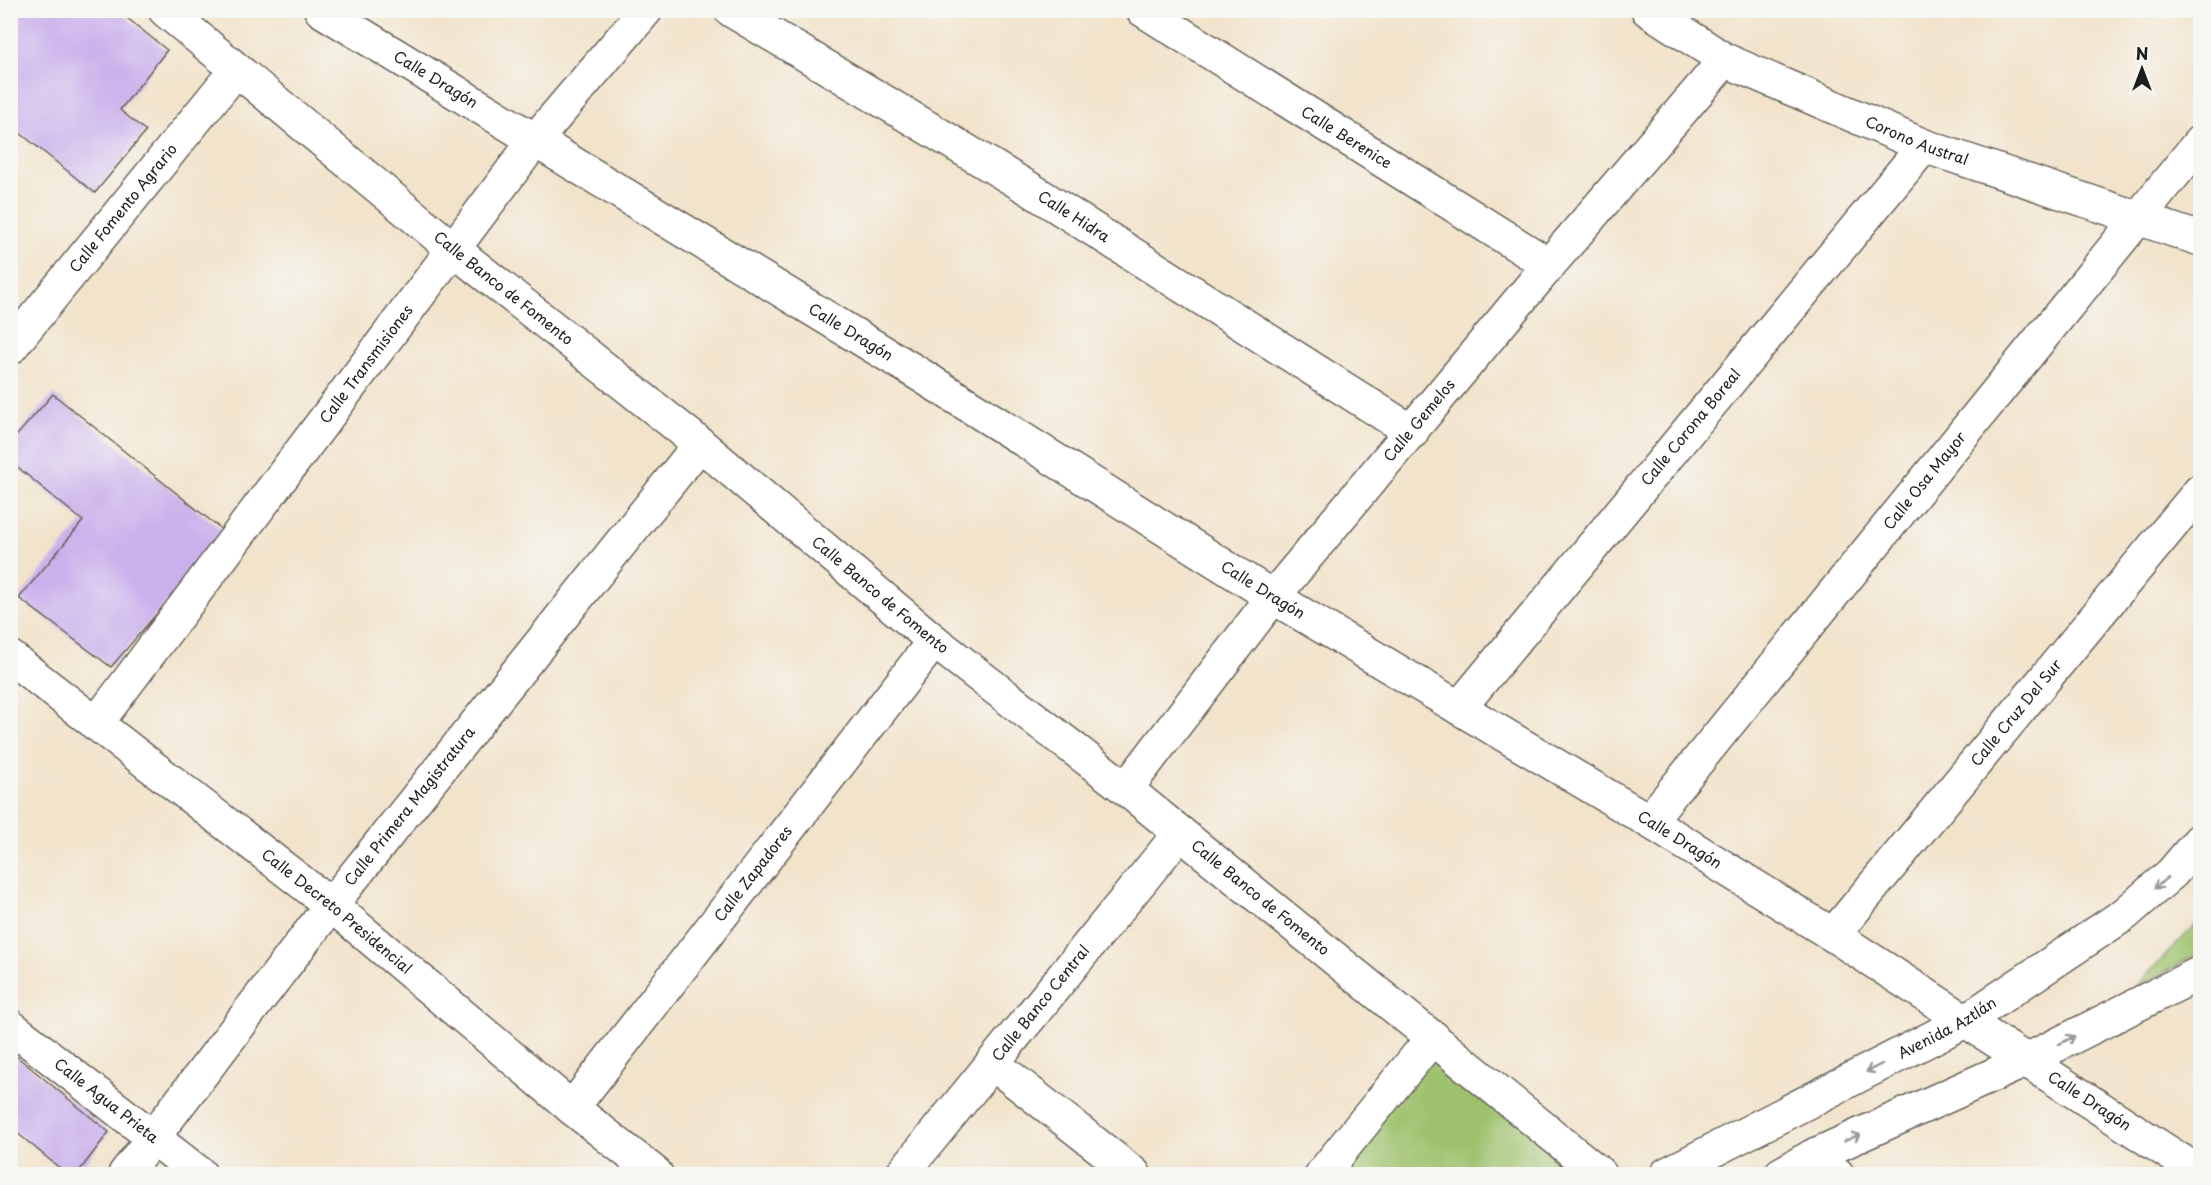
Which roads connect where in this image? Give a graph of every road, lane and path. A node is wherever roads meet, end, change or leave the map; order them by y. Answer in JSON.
{"nodes":[{"id":1,"x":165,"y":10,"type":"edge"},
{"id":2,"x":321,"y":10,"type":"edge"},
{"id":3,"x":646,"y":10,"type":"edge"},
{"id":4,"x":730,"y":10,"type":"edge"},
{"id":5,"x":1143,"y":10,"type":"edge"},
{"id":6,"x":1648,"y":10,"type":"edge"},
{"id":7,"x":359,"y":20,"type":"edge"},
{"id":8,"x":1725,"y":60,"type":"junction"},
{"id":9,"x":236,"y":70,"type":"junction"},
{"id":10,"x":536,"y":140,"type":"junction"},
{"id":11,"x":2200,"y":142,"type":"edge"},
{"id":12,"x":1924,"y":146,"type":"junction"},
{"id":13,"x":2137,"y":218,"type":"junction"},
{"id":14,"x":2200,"y":239,"type":"edge"},
{"id":15,"x":453,"y":249,"type":"junction"},
{"id":16,"x":1549,"y":265,"type":"junction"},
{"id":17,"x":10,"y":348,"type":"edge"},
{"id":18,"x":1412,"y":432,"type":"junction"},
{"id":19,"x":700,"y":444,"type":"junction"},
{"id":20,"x":2200,"y":491,"type":"edge"},
{"id":21,"x":1274,"y":597,"type":"junction"},
{"id":22,"x":934,"y":641,"type":"junction"},
{"id":23,"x":10,"y":657,"type":"edge"},
{"id":24,"x":1459,"y":708,"type":"junction"},
{"id":25,"x":96,"y":724,"type":"junction"},
{"id":26,"x":1126,"y":789,"type":"junction"},
{"id":27,"x":1649,"y":821,"type":"junction"},
{"id":28,"x":1180,"y":833,"type":"junction"},
{"id":29,"x":2200,"y":840,"type":"edge"},
{"id":30,"x":330,"y":905,"type":"junction"},
{"id":31,"x":1833,"y":935,"type":"junction"},
{"id":32,"x":2200,"y":973,"type":"edge"},
{"id":33,"x":1965,"y":1021,"type":"junction"},
{"id":34,"x":10,"y":1026,"type":"edge"},
{"id":35,"x":1433,"y":1037,"type":"junction"},
{"id":36,"x":2027,"y":1060,"type":"junction"},
{"id":37,"x":992,"y":1063,"type":"junction"},
{"id":38,"x":572,"y":1108,"type":"junction"},
{"id":39,"x":154,"y":1137,"type":"junction"},
{"id":40,"x":1825,"y":1165,"type":"edge"},
{"id":41,"x":2200,"y":1173,"type":"edge"},
{"id":42,"x":125,"y":1174,"type":"edge"},
{"id":43,"x":200,"y":1174,"type":"edge"},
{"id":44,"x":656,"y":1174,"type":"edge"},
{"id":45,"x":902,"y":1174,"type":"edge"},
{"id":46,"x":1134,"y":1174,"type":"edge"},
{"id":47,"x":1322,"y":1174,"type":"edge"},
{"id":48,"x":1600,"y":1174,"type":"edge"},
{"id":49,"x":1667,"y":1174,"type":"edge"},
{"id":50,"x":1781,"y":1174,"type":"edge"}],
"edges":[{"from":1,"to":9,"type":"street","name":"Calle Banco de Fomento"},
{"from":2,"to":7,"type":"street","name":"Calle Dragón"},
{"from":3,"to":10,"type":"street","name":"Calle Transmisiones"},
{"from":4,"to":18,"type":"street","name":"Calle Hidra"},
{"from":5,"to":16,"type":"street","name":"Calle Berenice"},
{"from":6,"to":8,"type":"street","name":"Corono Austral"},
{"from":7,"to":10,"type":"street","name":"Calle Dragón"},
{"from":8,"to":12,"type":"street","name":"Corono Austral"},
{"from":8,"to":16,"type":"street","name":"Calle Gemelos"},
{"from":9,"to":15,"type":"street","name":"Calle Banco de Fomento"},
{"from":9,"to":17,"type":"street","name":"Calle Fomento Agrario"},
{"from":10,"to":15,"type":"street","name":"Calle Transmisiones"},
{"from":10,"to":21,"type":"street","name":"Calle Dragón"},
{"from":11,"to":13,"type":"street","name":"Calle Osa Mayor"},
{"from":12,"to":13,"type":"street","name":"Corono Austral"},
{"from":12,"to":24,"type":"street","name":"Calle Corona Boreal"},
{"from":13,"to":14,"type":"street","name":"Corono Austral"},
{"from":13,"to":27,"type":"street","name":"Calle Osa Mayor"},
{"from":15,"to":19,"type":"street","name":"Calle Banco de Fomento"},
{"from":15,"to":25,"type":"street","name":"Calle Transmisiones"},
{"from":16,"to":18,"type":"street","name":"Calle Gemelos"},
{"from":18,"to":21,"type":"street","name":"Calle Gemelos"},
{"from":19,"to":22,"type":"street","name":"Calle Banco de Fomento"},
{"from":19,"to":30,"type":"street","name":"Calle Primera Magistratura"},
{"from":20,"to":31,"type":"street","name":"Calle Cruz Del Sur"},
{"from":21,"to":24,"type":"street","name":"Calle Dragón"},
{"from":21,"to":26,"type":"street","name":"Calle Gemelos"},
{"from":22,"to":26,"type":"street","name":"Calle Banco de Fomento"},
{"from":22,"to":38,"type":"street","name":"Calle Zapadores"},
{"from":23,"to":25,"type":"street","name":"Calle Decreto Presidencial"},
{"from":24,"to":27,"type":"street","name":"Calle Dragón"},
{"from":25,"to":30,"type":"street","name":"Calle Decreto Presidencial"},
{"from":26,"to":28,"type":"street","name":"Calle Banco de Fomento"},
{"from":27,"to":31,"type":"street","name":"Calle Dragón"},
{"from":28,"to":35,"type":"street","name":"Calle Banco de Fomento"},
{"from":28,"to":37,"type":"street","name":"Calle Banco Central"},
{"from":29,"to":33,"type":"street","name":"Avenida Aztlán","one_way":true},
{"from":30,"to":38,"type":"street","name":"Calle Decreto Presidencial"},
{"from":30,"to":39,"type":"street","name":"Calle Primera Magistratura"},
{"from":31,"to":33,"type":"street","name":"Calle Dragón"},
{"from":36,"to":32,"type":"street","one_way":true},
{"from":33,"to":36,"type":"street","name":"Calle Dragón"},
{"from":33,"to":49,"type":"street","name":"Avenida Aztlán","one_way":true},
{"from":34,"to":39,"type":"street","name":"Calle Agua Prieta"},
{"from":35,"to":47,"type":"street"},
{"from":35,"to":48,"type":"street","name":"Calle Banco de Fomento"},
{"from":40,"to":36,"type":"street","one_way":true},
{"from":36,"to":41,"type":"street","name":"Calle Dragón"},
{"from":37,"to":45,"type":"street","name":"Calle Banco Central"},
{"from":37,"to":46,"type":"street"},
{"from":38,"to":44,"type":"street","name":"Calle Decreto Presidencial"},
{"from":39,"to":42,"type":"street","name":"Calle Primera Magistratura"},
{"from":39,"to":43,"type":"street","name":"Calle Agua Prieta"},
{"from":40,"to":50,"type":"street"}]}
